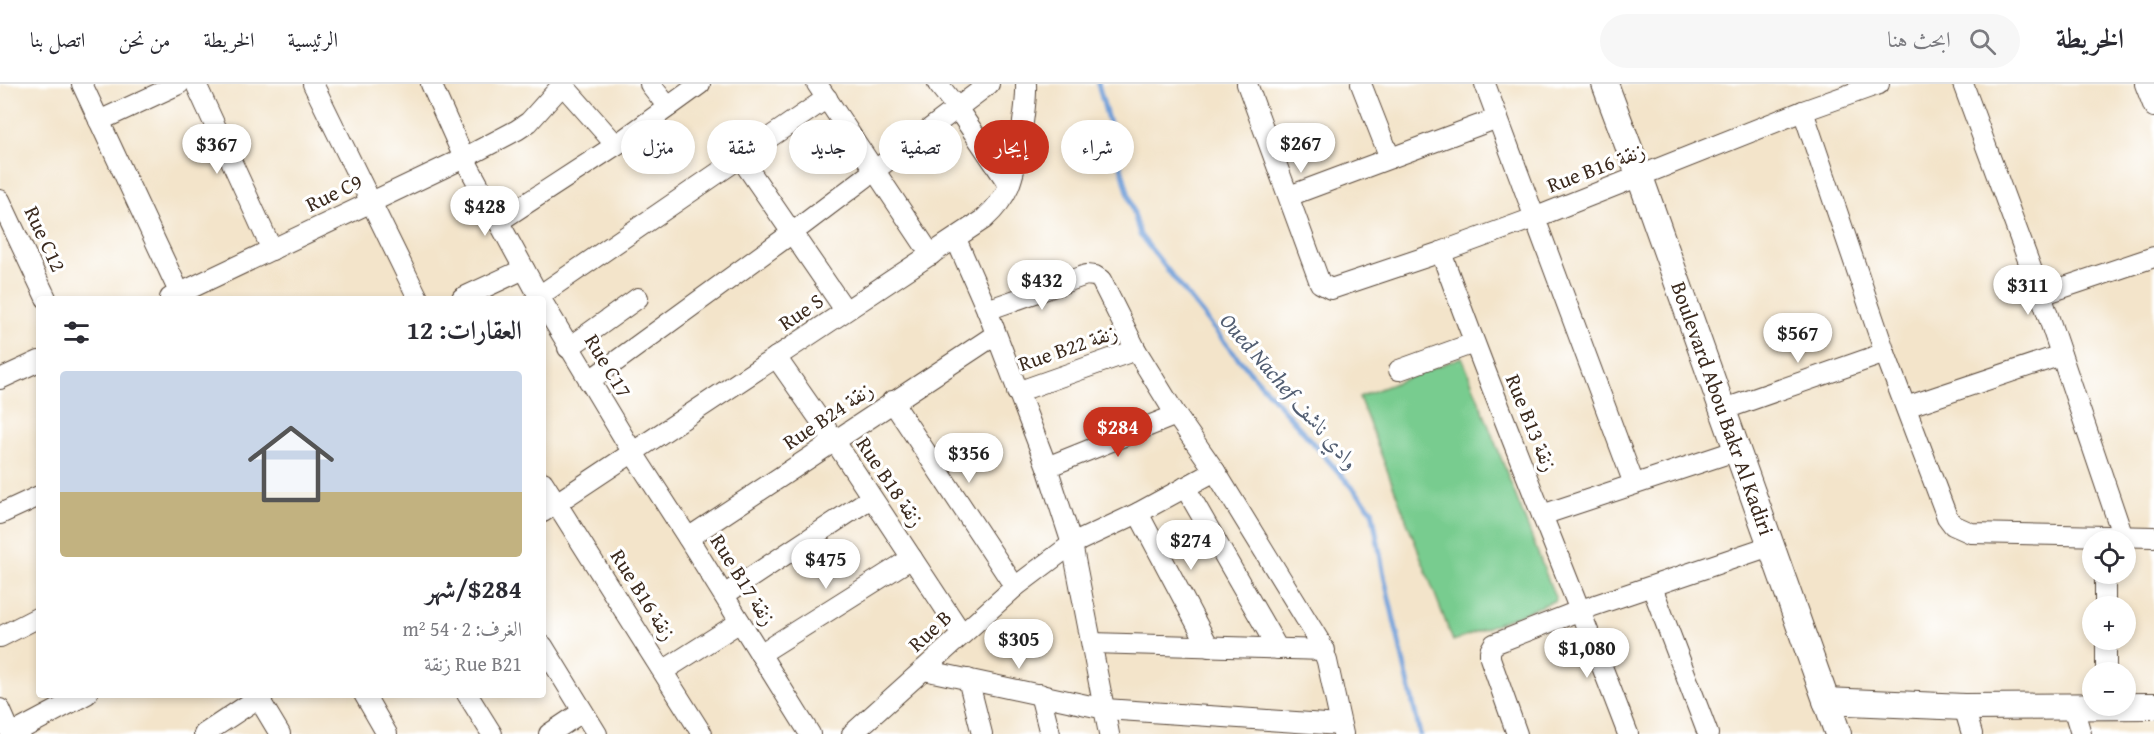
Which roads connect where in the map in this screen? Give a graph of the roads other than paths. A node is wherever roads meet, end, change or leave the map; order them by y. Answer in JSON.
{"nodes":[{"id":1,"x":81,"y":84,"type":"edge"},
{"id":2,"x":179,"y":84,"type":"edge"},
{"id":3,"x":196,"y":84,"type":"edge"},
{"id":4,"x":313,"y":84,"type":"edge"},
{"id":5,"x":431,"y":84,"type":"edge"},
{"id":6,"x":562,"y":84,"type":"edge"},
{"id":7,"x":650,"y":84,"type":"edge"},
{"id":8,"x":700,"y":84,"type":"edge"},
{"id":9,"x":938,"y":84,"type":"edge"},
{"id":10,"x":989,"y":84,"type":"edge"},
{"id":11,"x":1026,"y":84,"type":"edge"},
{"id":12,"x":1247,"y":84,"type":"edge"},
{"id":13,"x":1361,"y":84,"type":"edge"},
{"id":14,"x":1485,"y":84,"type":"edge"},
{"id":15,"x":1605,"y":84,"type":"edge"},
{"id":16,"x":1879,"y":84,"type":"edge"},
{"id":17,"x":1964,"y":84,"type":"edge"},
{"id":18,"x":2145,"y":84,"type":"edge"},
{"id":19,"x":822,"y":91,"type":"edge"},
{"id":20,"x":668,"y":107,"type":"junction"},
{"id":21,"x":2154,"y":107,"type":"edge"},
{"id":22,"x":957,"y":108,"type":"junction"},
{"id":23,"x":1803,"y":111,"type":"junction"},
{"id":24,"x":1498,"y":118,"type":"junction"},
{"id":25,"x":99,"y":121,"type":"junction"},
{"id":26,"x":777,"y":127,"type":"edge"},
{"id":27,"x":616,"y":145,"type":"junction"},
{"id":28,"x":464,"y":158,"type":"junction"},
{"id":29,"x":1390,"y":158,"type":"junction"},
{"id":30,"x":874,"y":170,"type":"junction"},
{"id":31,"x":716,"y":174,"type":"edge"},
{"id":32,"x":752,"y":174,"type":"edge"},
{"id":33,"x":1640,"y":177,"type":"junction"},
{"id":34,"x":1009,"y":185,"type":"junction"},
{"id":35,"x":1289,"y":196,"type":"junction"},
{"id":36,"x":0,"y":200,"type":"edge"},
{"id":37,"x":371,"y":202,"type":"junction"},
{"id":38,"x":1534,"y":218,"type":"junction"},
{"id":39,"x":498,"y":222,"type":"junction"},
{"id":40,"x":792,"y":233,"type":"junction"},
{"id":41,"x":956,"y":239,"type":"junction"},
{"id":42,"x":272,"y":250,"type":"junction"},
{"id":43,"x":1441,"y":252,"type":"junction"},
{"id":44,"x":931,"y":255,"type":"junction"},
{"id":45,"x":2154,"y":257,"type":"edge"},
{"id":46,"x":524,"y":268,"type":"junction"},
{"id":47,"x":2041,"y":295,"type":"junction"},
{"id":48,"x":45,"y":296,"type":"edge"},
{"id":49,"x":175,"y":296,"type":"edge"},
{"id":50,"x":417,"y":296,"type":"edge"},
{"id":51,"x":466,"y":296,"type":"edge"},
{"id":52,"x":539,"y":296,"type":"edge"},
{"id":53,"x":545,"y":296,"type":"edge"},
{"id":54,"x":638,"y":298,"type":"dead end"},
{"id":55,"x":546,"y":308,"type":"edge"},
{"id":56,"x":845,"y":310,"type":"junction"},
{"id":57,"x":987,"y":310,"type":"junction"},
{"id":58,"x":995,"y":335,"type":"junction"},
{"id":59,"x":1474,"y":343,"type":"junction"},
{"id":60,"x":568,"y":348,"type":"junction"},
{"id":61,"x":1136,"y":350,"type":"junction"},
{"id":62,"x":1885,"y":353,"type":"junction"},
{"id":63,"x":2061,"y":355,"type":"junction"},
{"id":64,"x":776,"y":357,"type":"junction"},
{"id":65,"x":36,"y":362,"type":"edge"},
{"id":66,"x":1399,"y":370,"type":"dead end"},
{"id":67,"x":0,"y":379,"type":"edge"},
{"id":68,"x":589,"y":381,"type":"junction"},
{"id":69,"x":1017,"y":392,"type":"junction"},
{"id":70,"x":892,"y":401,"type":"junction"},
{"id":71,"x":1906,"y":407,"type":"junction"},
{"id":72,"x":1722,"y":410,"type":"junction"},
{"id":73,"x":1176,"y":415,"type":"junction"},
{"id":74,"x":834,"y":440,"type":"junction"},
{"id":75,"x":1738,"y":450,"type":"junction"},
{"id":76,"x":633,"y":453,"type":"junction"},
{"id":77,"x":1047,"y":467,"type":"junction"},
{"id":78,"x":1215,"y":471,"type":"junction"},
{"id":79,"x":1634,"y":484,"type":"junction"},
{"id":80,"x":1185,"y":487,"type":"junction"},
{"id":81,"x":546,"y":493,"type":"edge"},
{"id":82,"x":36,"y":497,"type":"edge"},
{"id":83,"x":871,"y":498,"type":"junction"},
{"id":84,"x":550,"y":508,"type":"edge"},
{"id":85,"x":1138,"y":513,"type":"junction"},
{"id":86,"x":0,"y":514,"type":"edge"},
{"id":87,"x":1542,"y":515,"type":"junction"},
{"id":88,"x":2109,"y":530,"type":"edge"},
{"id":89,"x":2082,"y":537,"type":"edge"},
{"id":90,"x":2136,"y":537,"type":"edge"},
{"id":91,"x":2154,"y":537,"type":"edge"},
{"id":92,"x":688,"y":538,"type":"junction"},
{"id":93,"x":1072,"y":544,"type":"junction"},
{"id":94,"x":1770,"y":546,"type":"junction"},
{"id":95,"x":912,"y":558,"type":"junction"},
{"id":96,"x":1015,"y":587,"type":"junction"},
{"id":97,"x":1652,"y":587,"type":"junction"},
{"id":98,"x":724,"y":595,"type":"junction"},
{"id":99,"x":1581,"y":610,"type":"junction"},
{"id":100,"x":36,"y":619,"type":"edge"},
{"id":101,"x":740,"y":622,"type":"junction"},
{"id":102,"x":962,"y":634,"type":"junction"},
{"id":103,"x":0,"y":637,"type":"edge"},
{"id":104,"x":1092,"y":643,"type":"junction"},
{"id":105,"x":1209,"y":647,"type":"junction"},
{"id":106,"x":1278,"y":649,"type":"junction"},
{"id":107,"x":546,"y":651,"type":"edge"},
{"id":108,"x":1325,"y":651,"type":"junction"},
{"id":109,"x":760,"y":654,"type":"junction"},
{"id":110,"x":924,"y":670,"type":"junction"},
{"id":111,"x":663,"y":671,"type":"junction"},
{"id":112,"x":968,"y":679,"type":"junction"},
{"id":113,"x":1040,"y":694,"type":"junction"},
{"id":114,"x":80,"y":698,"type":"edge"},
{"id":115,"x":256,"y":698,"type":"edge"},
{"id":116,"x":260,"y":698,"type":"edge"},
{"id":117,"x":366,"y":698,"type":"edge"},
{"id":118,"x":470,"y":698,"type":"edge"},
{"id":119,"x":1826,"y":701,"type":"junction"},
{"id":120,"x":2136,"y":706,"type":"edge"},
{"id":121,"x":2154,"y":706,"type":"edge"},
{"id":122,"x":1964,"y":707,"type":"junction"},
{"id":123,"x":2073,"y":707,"type":"junction"},
{"id":124,"x":2082,"y":707,"type":"edge"},
{"id":125,"x":0,"y":709,"type":"edge"},
{"id":126,"x":1105,"y":709,"type":"junction"},
{"id":127,"x":582,"y":712,"type":"junction"},
{"id":128,"x":1342,"y":729,"type":"edge"},
{"id":129,"x":861,"y":731,"type":"edge"},
{"id":130,"x":12,"y":734,"type":"edge"},
{"id":131,"x":204,"y":734,"type":"edge"},
{"id":132,"x":280,"y":734,"type":"edge"},
{"id":133,"x":387,"y":734,"type":"edge"},
{"id":134,"x":492,"y":734,"type":"edge"},
{"id":135,"x":549,"y":734,"type":"edge"},
{"id":136,"x":597,"y":734,"type":"edge"},
{"id":137,"x":702,"y":734,"type":"edge"},
{"id":138,"x":810,"y":734,"type":"edge"},
{"id":139,"x":982,"y":734,"type":"edge"},
{"id":140,"x":1050,"y":734,"type":"edge"},
{"id":141,"x":1109,"y":734,"type":"edge"},
{"id":142,"x":1518,"y":734,"type":"edge"},
{"id":143,"x":1628,"y":734,"type":"edge"},
{"id":144,"x":1708,"y":734,"type":"edge"},
{"id":145,"x":1838,"y":734,"type":"edge"},
{"id":146,"x":1972,"y":734,"type":"edge"},
{"id":147,"x":2080,"y":734,"type":"edge"}],
"edges":[{"from":1,"to":25,"type":"street"},
{"from":2,"to":25,"type":"street"},
{"from":3,"to":42,"type":"street"},
{"from":4,"to":37,"type":"street"},
{"from":5,"to":28,"type":"street","name":"Rue C17"},
{"from":6,"to":27,"type":"street"},
{"from":6,"to":28,"type":"street","name":"Rue C9"},
{"from":7,"to":20,"type":"street"},
{"from":8,"to":20,"type":"street"},
{"from":9,"to":22,"type":"street"},
{"from":10,"to":22,"type":"street"},
{"from":11,"to":34,"type":"street"},
{"from":12,"to":35,"type":"street"},
{"from":13,"to":29,"type":"street"},
{"from":14,"to":24,"type":"street"},
{"from":15,"to":33,"type":"main road","name":"Boulevard Abou Bakr Al Kadiri"},
{"from":16,"to":23,"type":"street","name":"Rue B16 زنقة"},
{"from":17,"to":47,"type":"street"},
{"from":18,"to":21,"type":"street"},
{"from":19,"to":26,"type":"street"},
{"from":19,"to":30,"type":"street"},
{"from":20,"to":27,"type":"street"},
{"from":22,"to":30,"type":"street"},
{"from":22,"to":34,"type":"street"},
{"from":23,"to":33,"type":"street","name":"Rue B16 زنقة"},
{"from":23,"to":62,"type":"street"},
{"from":24,"to":29,"type":"street"},
{"from":24,"to":38,"type":"street"},
{"from":25,"to":49,"type":"street"},
{"from":27,"to":39,"type":"street"},
{"from":28,"to":37,"type":"street","name":"Rue C9"},
{"from":28,"to":39,"type":"street","name":"Rue C17"},
{"from":29,"to":35,"type":"street"},
{"from":30,"to":40,"type":"street"},
{"from":30,"to":44,"type":"street"},
{"from":31,"to":53,"type":"street"},
{"from":32,"to":40,"type":"street"},
{"from":33,"to":38,"type":"street","name":"Rue B16 زنقة"},
{"from":33,"to":72,"type":"main road","name":"Boulevard Abou Bakr Al Kadiri"},
{"from":34,"to":41,"type":"street","name":"Rue S"},
{"from":35,"to":43,"type":"street","name":"Rue B16 زنقة"},
{"from":36,"to":48,"type":"street","name":"Rue C12"},
{"from":37,"to":42,"type":"street","name":"Rue C9"},
{"from":37,"to":50,"type":"street"},
{"from":38,"to":43,"type":"street","name":"Rue B16 زنقة"},
{"from":38,"to":79,"type":"street"},
{"from":39,"to":46,"type":"street","name":"Rue C17"},
{"from":40,"to":56,"type":"street"},
{"from":40,"to":68,"type":"street"},
{"from":41,"to":44,"type":"street","name":"Rue S"},
{"from":41,"to":57,"type":"street"},
{"from":42,"to":49,"type":"street","name":"Rue C9"},
{"from":43,"to":59,"type":"street","name":"Rue B13 زنقة"},
{"from":44,"to":56,"type":"street","name":"Rue S"},
{"from":45,"to":47,"type":"street"},
{"from":46,"to":51,"type":"street"},
{"from":46,"to":52,"type":"street","name":"Rue C17"},
{"from":47,"to":63,"type":"street"},
{"from":54,"to":60,"type":"street"},
{"from":55,"to":60,"type":"street","name":"Rue C17"},
{"from":56,"to":64,"type":"street","name":"Rue S"},
{"from":57,"to":58,"type":"street"},
{"from":57,"to":61,"type":"street"},
{"from":58,"to":69,"type":"street"},
{"from":58,"to":70,"type":"street","name":"Rue B24 زنقة"},
{"from":59,"to":66,"type":"street"},
{"from":59,"to":87,"type":"street","name":"Rue B13 زنقة"},
{"from":60,"to":68,"type":"street","name":"Rue C17"},
{"from":61,"to":69,"type":"street","name":"Rue B22 زنقة"},
{"from":61,"to":73,"type":"street"},
{"from":62,"to":71,"type":"street"},
{"from":62,"to":72,"type":"street"},
{"from":63,"to":71,"type":"street"},
{"from":63,"to":88,"type":"street"},
{"from":64,"to":74,"type":"street","name":"Rue B18 زنقة"},
{"from":64,"to":76,"type":"street","name":"Rue S"},
{"from":65,"to":67,"type":"street"},
{"from":68,"to":76,"type":"street","name":"Rue C17"},
{"from":69,"to":77,"type":"street"},
{"from":70,"to":74,"type":"street","name":"Rue B24 زنقة"},
{"from":70,"to":96,"type":"street"},
{"from":71,"to":89,"type":"street"},
{"from":72,"to":75,"type":"main road","name":"Boulevard Abou Bakr Al Kadiri"},
{"from":73,"to":77,"type":"street"},
{"from":73,"to":78,"type":"street"},
{"from":74,"to":83,"type":"street","name":"Rue B18 زنقة"},
{"from":74,"to":92,"type":"street","name":"Rue B24 زنقة"},
{"from":75,"to":79,"type":"street"},
{"from":75,"to":94,"type":"main road","name":"Boulevard Abou Bakr Al Kadiri"},
{"from":76,"to":84,"type":"street","name":"Rue S"},
{"from":76,"to":92,"type":"street","name":"Rue B17 زنقة"},
{"from":77,"to":93,"type":"street"},
{"from":78,"to":80,"type":"street","name":"Rue B"},
{"from":78,"to":108,"type":"street"},
{"from":79,"to":87,"type":"street"},
{"from":80,"to":85,"type":"street","name":"Rue B"},
{"from":80,"to":106,"type":"street"},
{"from":81,"to":84,"type":"street","name":"Rue B16 زنقة"},
{"from":82,"to":86,"type":"street"},
{"from":83,"to":95,"type":"street","name":"Rue B18 زنقة"},
{"from":83,"to":98,"type":"street"},
{"from":84,"to":111,"type":"street","name":"Rue B16 زنقة"},
{"from":85,"to":93,"type":"street","name":"Rue B"},
{"from":85,"to":105,"type":"street"},
{"from":87,"to":99,"type":"street","name":"Rue B13 زنقة"},
{"from":90,"to":91,"type":"street"},
{"from":92,"to":98,"type":"street","name":"Rue B17 زنقة"},
{"from":93,"to":96,"type":"street","name":"Rue B"},
{"from":93,"to":104,"type":"street"},
{"from":94,"to":97,"type":"street"},
{"from":94,"to":119,"type":"main road","name":"Boulevard Abou Bakr Al Kadiri"},
{"from":95,"to":102,"type":"street","name":"Rue B18 زنقة"},
{"from":95,"to":109,"type":"street"},
{"from":96,"to":102,"type":"street","name":"Rue B"},
{"from":97,"to":99,"type":"street"},
{"from":97,"to":144,"type":"street"},
{"from":98,"to":101,"type":"street","name":"Rue B17 زنقة"},
{"from":99,"to":142,"type":"street"},
{"from":99,"to":143,"type":"street","name":"Rue B13 زنقة"},
{"from":100,"to":103,"type":"street"},
{"from":101,"to":109,"type":"street","name":"Rue B17 زنقة"},
{"from":101,"to":111,"type":"street"},
{"from":102,"to":110,"type":"street","name":"Rue B"},
{"from":104,"to":105,"type":"street"},
{"from":104,"to":126,"type":"street"},
{"from":105,"to":106,"type":"street"},
{"from":106,"to":108,"type":"street"},
{"from":107,"to":127,"type":"street"},
{"from":108,"to":128,"type":"street"},
{"from":109,"to":138,"type":"street","name":"Rue B17 زنقة"},
{"from":110,"to":112,"type":"street"},
{"from":110,"to":129,"type":"street","name":"Rue B"},
{"from":111,"to":137,"type":"street","name":"Rue B16 زنقة"},
{"from":112,"to":113,"type":"street"},
{"from":112,"to":139,"type":"street"},
{"from":113,"to":126,"type":"street"},
{"from":113,"to":140,"type":"street"},
{"from":114,"to":130,"type":"street"},
{"from":115,"to":131,"type":"street"},
{"from":116,"to":132,"type":"street"},
{"from":117,"to":133,"type":"street"},
{"from":118,"to":134,"type":"street"},
{"from":119,"to":122,"type":"main road"},
{"from":119,"to":145,"type":"main road","name":"Boulevard Abou Bakr Al Kadiri"},
{"from":120,"to":121,"type":"main road"},
{"from":122,"to":123,"type":"main road"},
{"from":122,"to":146,"type":"street"},
{"from":123,"to":124,"type":"main road"},
{"from":123,"to":147,"type":"street"},
{"from":125,"to":130,"type":"street"},
{"from":126,"to":128,"type":"street"},
{"from":126,"to":141,"type":"street"},
{"from":127,"to":135,"type":"street"},
{"from":127,"to":136,"type":"street"}]}
